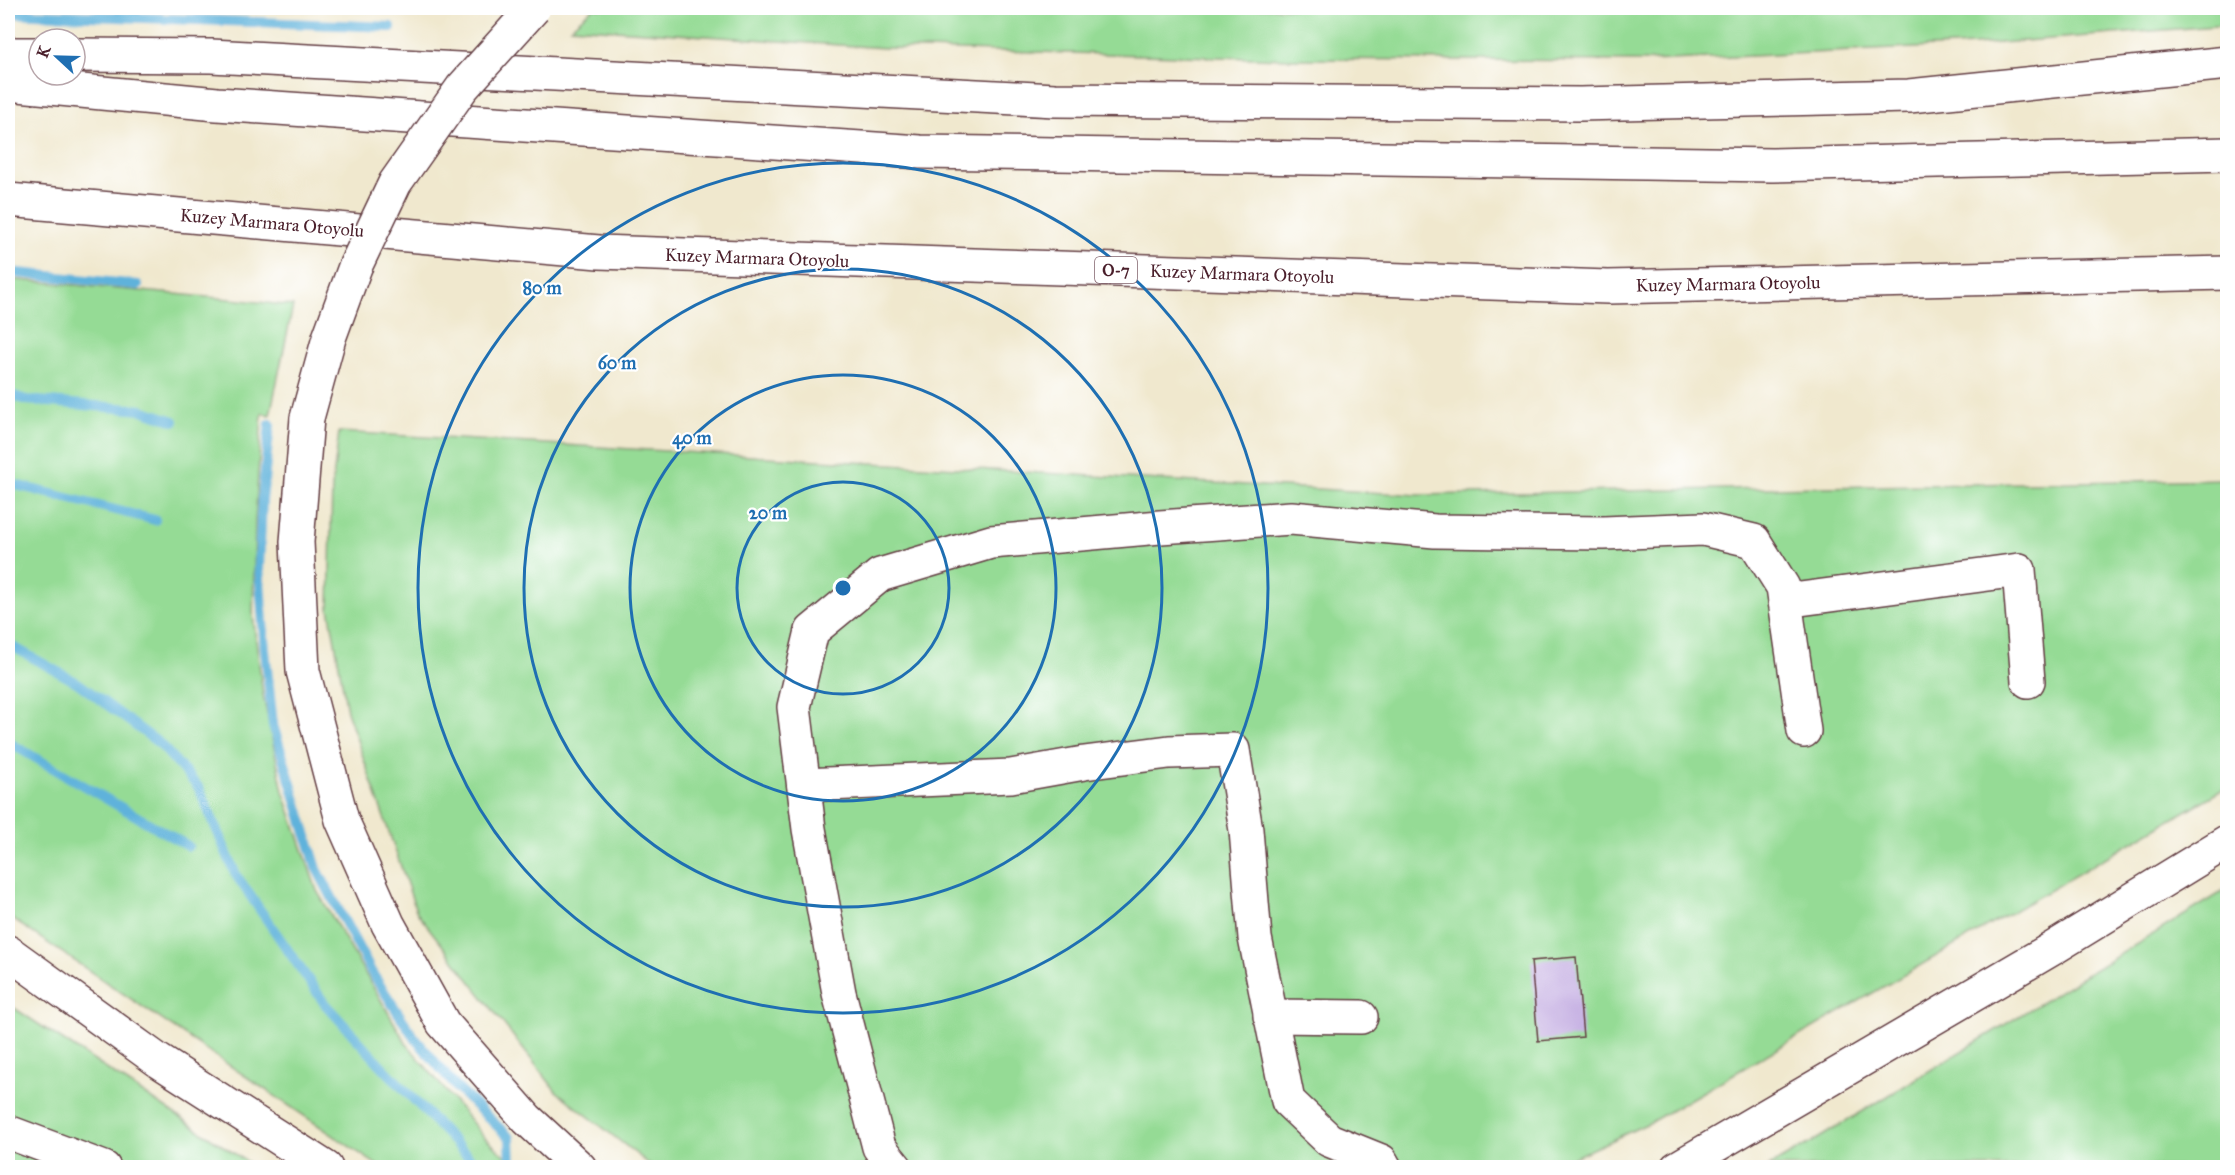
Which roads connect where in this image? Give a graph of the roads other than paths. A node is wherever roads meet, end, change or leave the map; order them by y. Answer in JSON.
{"nodes":[{"id":1,"x":534,"y":8,"type":"edge"},
{"id":2,"x":8,"y":54,"type":"edge"},
{"id":3,"x":27,"y":54,"type":"edge"},
{"id":4,"x":87,"y":55,"type":"edge"},
{"id":5,"x":2228,"y":63,"type":"edge"},
{"id":6,"x":8,"y":84,"type":"edge"},
{"id":7,"x":2228,"y":154,"type":"edge"},
{"id":8,"x":8,"y":200,"type":"edge"},
{"id":9,"x":2228,"y":273,"type":"edge"},
{"id":10,"x":1785,"y":601,"type":"junction"},
{"id":11,"x":2028,"y":681,"type":"dead end"},
{"id":12,"x":1804,"y":731,"type":"dead end"},
{"id":13,"x":804,"y":785,"type":"junction"},
{"id":14,"x":2228,"y":841,"type":"edge"},
{"id":15,"x":8,"y":952,"type":"edge"},
{"id":16,"x":1270,"y":1016,"type":"junction"},
{"id":17,"x":1361,"y":1017,"type":"dead end"},
{"id":18,"x":8,"y":1132,"type":"edge"},
{"id":19,"x":104,"y":1167,"type":"edge"},
{"id":20,"x":326,"y":1167,"type":"edge"},
{"id":21,"x":580,"y":1167,"type":"edge"},
{"id":22,"x":896,"y":1167,"type":"edge"},
{"id":23,"x":1384,"y":1167,"type":"edge"},
{"id":24,"x":1677,"y":1167,"type":"edge"}],
"edges":[{"from":1,"to":21,"type":"main road","bridge":true},
{"from":2,"to":3,"type":"main road"},
{"from":4,"to":5,"type":"main road"},
{"from":6,"to":7,"type":"main road"},
{"from":8,"to":9,"type":"main road","name":"Kuzey Marmara Otoyolu","number":"O-7"},
{"from":10,"to":11,"type":"main road"},
{"from":10,"to":12,"type":"main road"},
{"from":10,"to":13,"type":"main road"},
{"from":13,"to":16,"type":"main road"},
{"from":13,"to":22,"type":"main road"},
{"from":14,"to":24,"type":"main road"},
{"from":15,"to":20,"type":"main road"},
{"from":16,"to":17,"type":"main road"},
{"from":16,"to":23,"type":"main road"},
{"from":18,"to":19,"type":"main road"}]}
